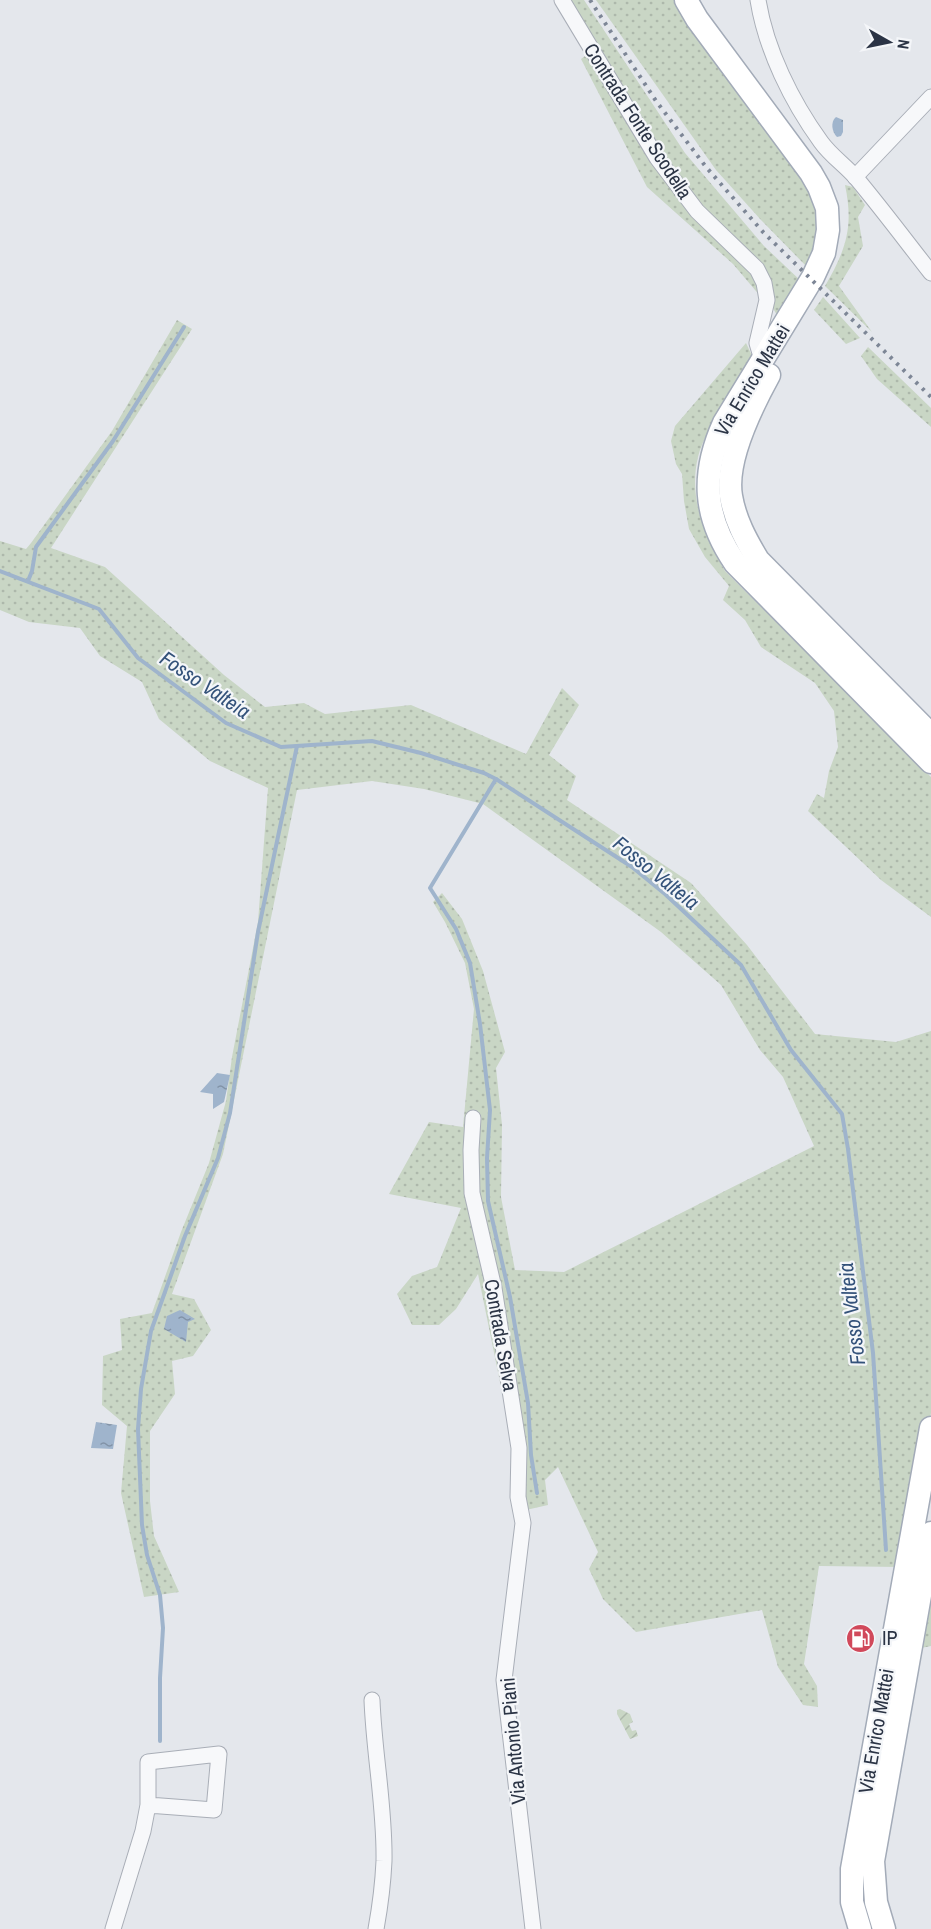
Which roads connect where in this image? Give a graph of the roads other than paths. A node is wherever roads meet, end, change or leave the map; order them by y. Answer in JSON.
{"nodes":[{"id":1,"x":562,"y":0,"type":"edge"},
{"id":2,"x":686,"y":0,"type":"edge"},
{"id":3,"x":695,"y":0,"type":"edge"},
{"id":4,"x":758,"y":0,"type":"edge"},
{"id":5,"x":931,"y":97,"type":"edge"},
{"id":6,"x":855,"y":177,"type":"junction"},
{"id":7,"x":931,"y":273,"type":"edge"},
{"id":8,"x":765,"y":359,"type":"junction"},
{"id":9,"x":931,"y":735,"type":"edge"},
{"id":10,"x":931,"y":762,"type":"edge"},
{"id":11,"x":473,"y":1118,"type":"dead end"},
{"id":12,"x":931,"y":1428,"type":"edge"},
{"id":13,"x":931,"y":1533,"type":"edge"},
{"id":14,"x":520,"y":1552,"type":"joint"},
{"id":15,"x":372,"y":1700,"type":"dead end"},
{"id":16,"x":148,"y":1804,"type":"junction"},
{"id":17,"x":113,"y":1929,"type":"edge"},
{"id":18,"x":376,"y":1929,"type":"edge"},
{"id":19,"x":533,"y":1929,"type":"edge"},
{"id":20,"x":860,"y":1929,"type":"edge"},
{"id":21,"x":884,"y":1929,"type":"edge"}],
"edges":[{"from":1,"to":8,"type":"street","name":"Contrada Fonte Scodella"},
{"from":2,"to":8,"type":"main road","name":"Via Enrico Mattei"},
{"from":3,"to":9,"type":"main road","name":"Via Enrico Mattei"},
{"from":4,"to":6,"type":"street"},
{"from":5,"to":6,"type":"street"},
{"from":6,"to":7,"type":"street"},
{"from":8,"to":10,"type":"main road","name":"Via Enrico Mattei"},
{"from":11,"to":14,"type":"street","name":"Contrada Selva"},
{"from":12,"to":20,"type":"main road","name":"Via Enrico Mattei"},
{"from":13,"to":21,"type":"main road","name":"Via Enrico Mattei"},
{"from":14,"to":19,"type":"street","name":"Via Antonio Piani"},
{"from":15,"to":18,"type":"street"},
{"from":16,"to":16,"type":"street"},
{"from":16,"to":17,"type":"street"}]}
